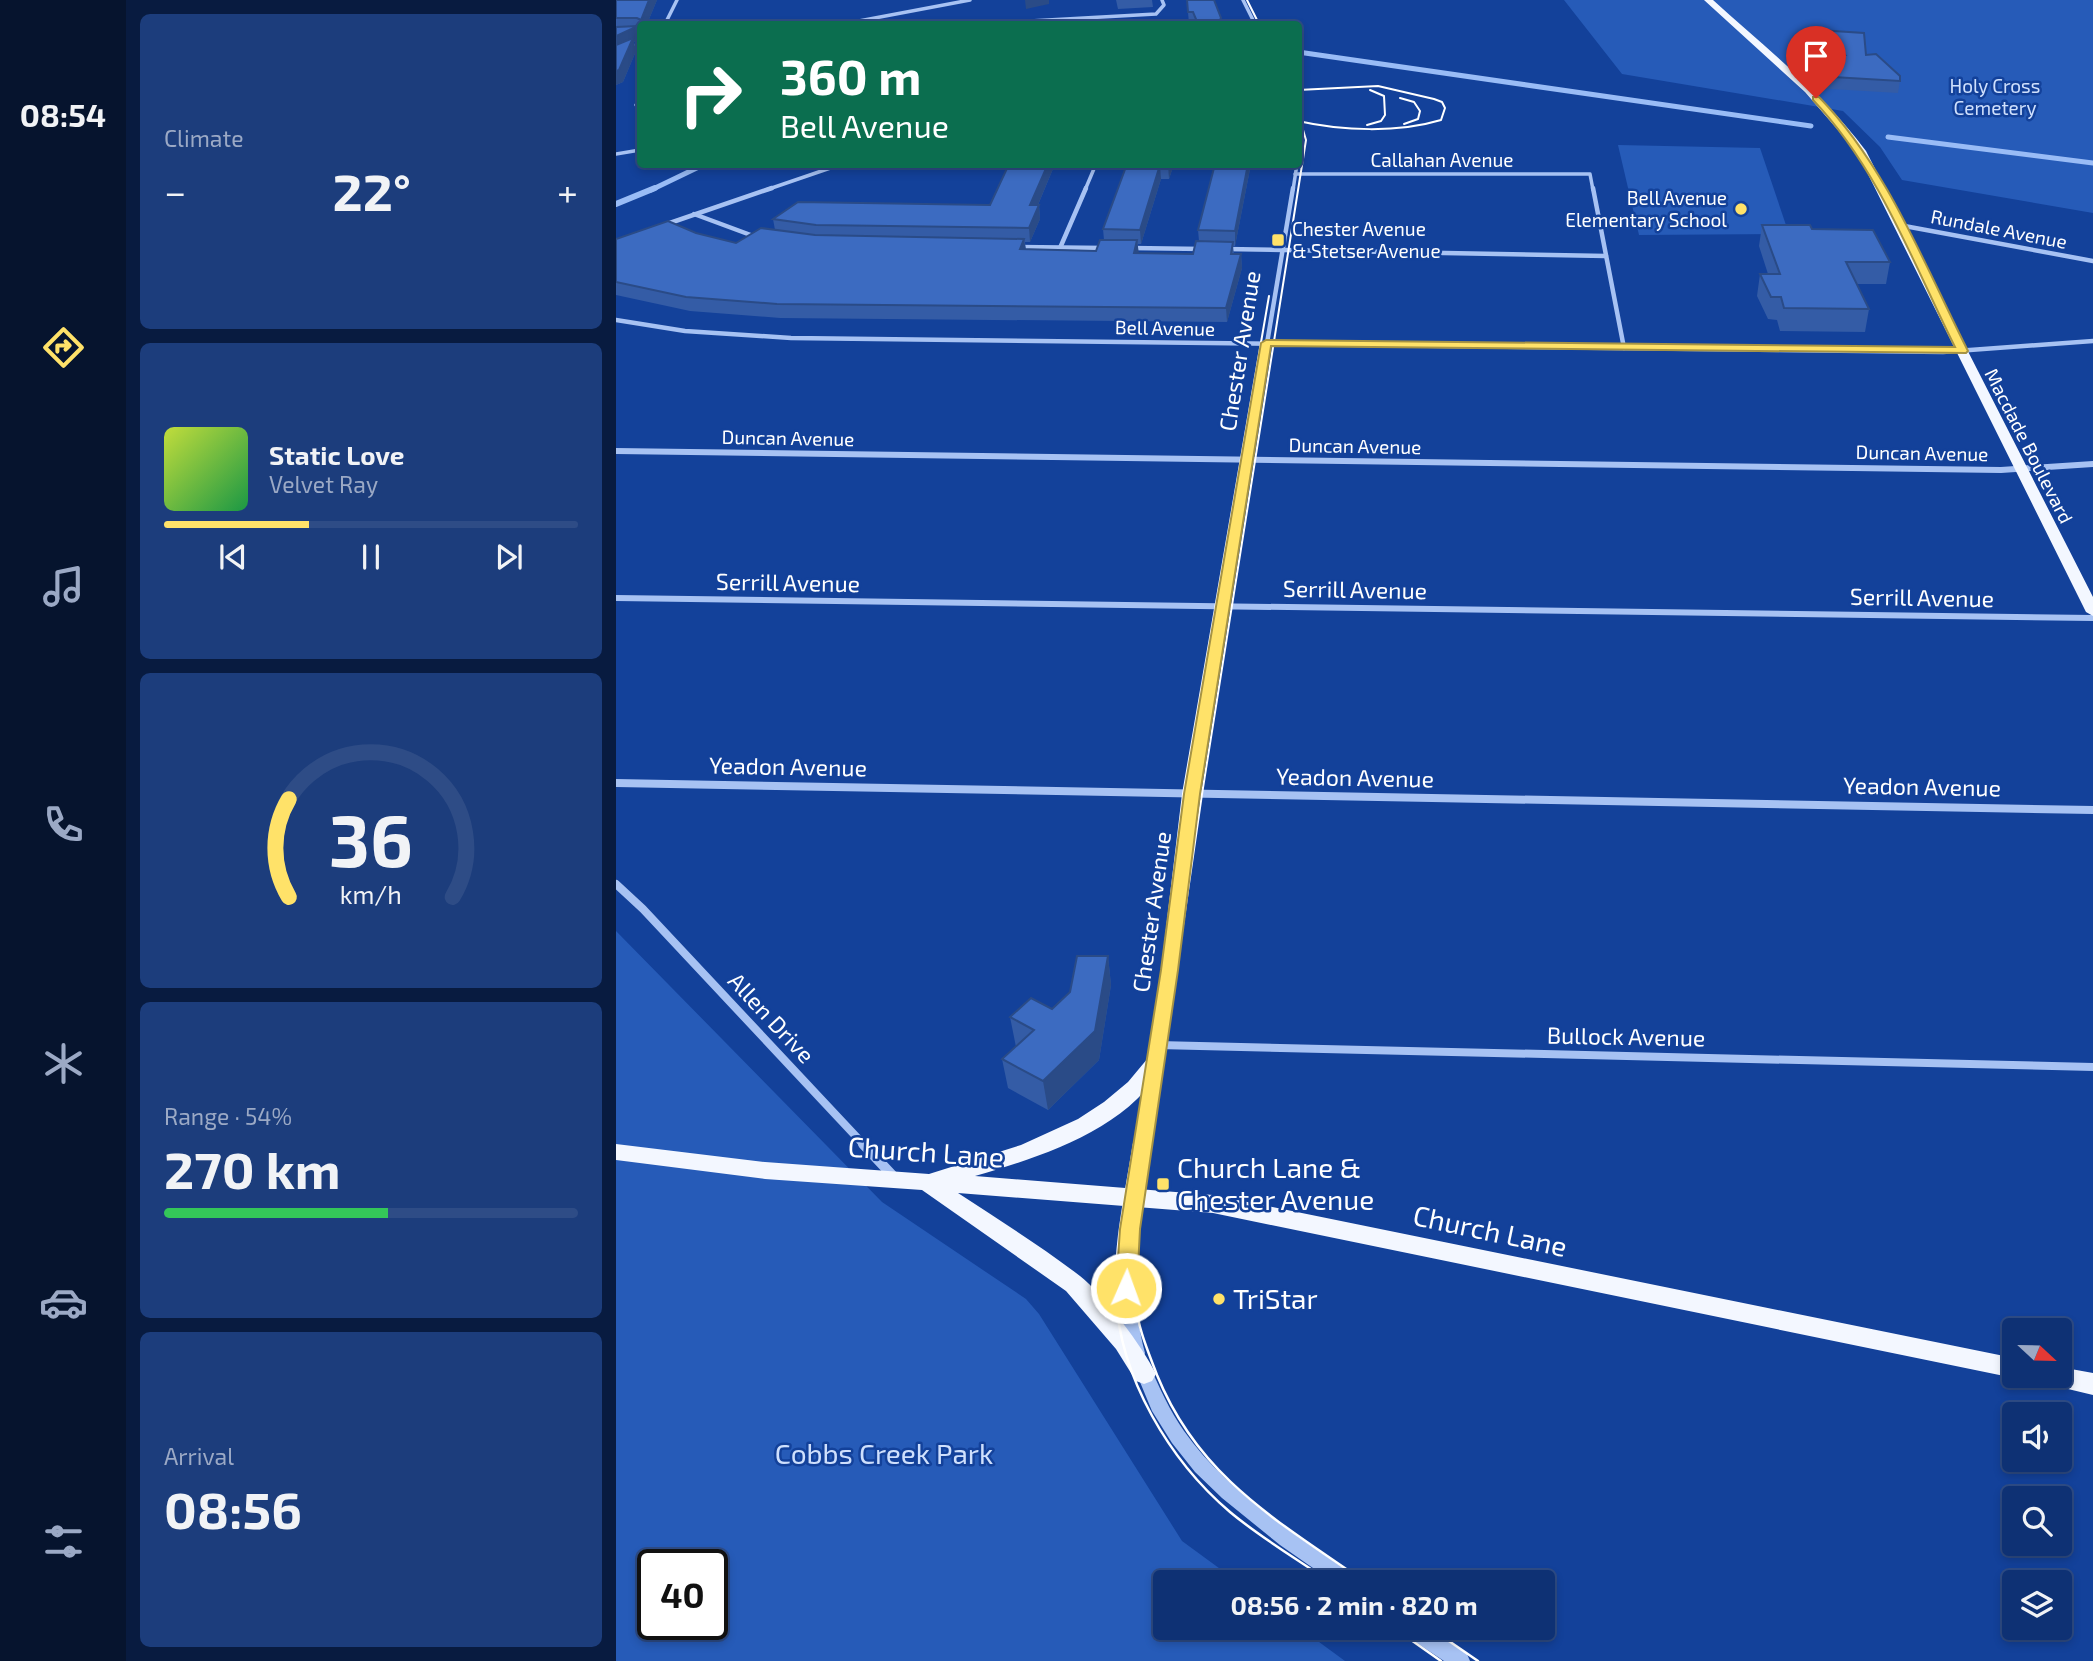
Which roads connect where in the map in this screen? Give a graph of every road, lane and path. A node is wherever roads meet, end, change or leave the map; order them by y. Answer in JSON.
{"nodes":[{"id":1,"x":677,"y":0,"type":"edge"},
{"id":2,"x":970,"y":0,"type":"edge"},
{"id":3,"x":1162,"y":0,"type":"edge"},
{"id":4,"x":1243,"y":0,"type":"edge"},
{"id":5,"x":1708,"y":0,"type":"edge"},
{"id":6,"x":666,"y":21,"type":"edge"},
{"id":7,"x":859,"y":21,"type":"edge"},
{"id":8,"x":1031,"y":21,"type":"edge"},
{"id":9,"x":1254,"y":21,"type":"edge"},
{"id":10,"x":637,"y":45,"type":"edge"},
{"id":11,"x":616,"y":55,"type":"edge"},
{"id":12,"x":637,"y":150,"type":"edge"},
{"id":13,"x":616,"y":154,"type":"edge"},
{"id":14,"x":830,"y":168,"type":"edge"},
{"id":15,"x":1095,"y":168,"type":"edge"},
{"id":16,"x":1296,"y":168,"type":"edge"},
{"id":17,"x":1295,"y":174,"type":"junction"},
{"id":18,"x":694,"y":215,"type":"junction"},
{"id":19,"x":1899,"y":225,"type":"junction"},
{"id":20,"x":655,"y":228,"type":"edge"},
{"id":21,"x":758,"y":237,"type":"edge"},
{"id":22,"x":1006,"y":247,"type":"edge"},
{"id":23,"x":1060,"y":247,"type":"junction"},
{"id":24,"x":1111,"y":248,"type":"edge"},
{"id":25,"x":1123,"y":248,"type":"edge"},
{"id":26,"x":1282,"y":249,"type":"junction"},
{"id":27,"x":1606,"y":256,"type":"junction"},
{"id":28,"x":2093,"y":261,"type":"edge"},
{"id":29,"x":616,"y":320,"type":"edge"},
{"id":30,"x":2093,"y":341,"type":"edge"},
{"id":31,"x":1266,"y":343,"type":"junction"},
{"id":32,"x":1624,"y":348,"type":"junction"},
{"id":33,"x":1962,"y":351,"type":"junction"},
{"id":34,"x":616,"y":451,"type":"edge"},
{"id":35,"x":1247,"y":460,"type":"junction"},
{"id":36,"x":2093,"y":464,"type":"edge"},
{"id":37,"x":2022,"y":469,"type":"junction"},
{"id":38,"x":616,"y":598,"type":"edge"},
{"id":39,"x":1223,"y":605,"type":"junction"},
{"id":40,"x":2093,"y":612,"type":"edge"},
{"id":41,"x":2093,"y":618,"type":"edge"},
{"id":42,"x":616,"y":783,"type":"edge"},
{"id":43,"x":1192,"y":794,"type":"junction"},
{"id":44,"x":2093,"y":810,"type":"edge"},
{"id":45,"x":616,"y":884,"type":"edge"},
{"id":46,"x":1157,"y":1054,"type":"junction"},
{"id":47,"x":2093,"y":1067,"type":"edge"},
{"id":48,"x":616,"y":1153,"type":"edge"},
{"id":49,"x":896,"y":1179,"type":"junction"},
{"id":50,"x":925,"y":1181,"type":"junction"},
{"id":51,"x":1135,"y":1195,"type":"junction"},
{"id":52,"x":2002,"y":1366,"type":"edge"},
{"id":53,"x":1144,"y":1374,"type":"junction"},
{"id":54,"x":2072,"y":1380,"type":"edge"},
{"id":55,"x":2093,"y":1384,"type":"edge"},
{"id":56,"x":1331,"y":1570,"type":"edge"},
{"id":57,"x":1429,"y":1640,"type":"edge"},
{"id":58,"x":1460,"y":1661,"type":"edge"}],
"edges":[{"from":1,"to":6,"type":"street"},
{"from":2,"to":7,"type":"street"},
{"from":3,"to":8,"type":"street"},
{"from":4,"to":9,"type":"street"},
{"from":5,"to":19,"type":"main road","name":"Macdade Boulevard"},
{"from":10,"to":11,"type":"street"},
{"from":12,"to":13,"type":"street"},
{"from":14,"to":18,"type":"street"},
{"from":15,"to":23,"type":"street"},
{"from":16,"to":17,"type":"street","name":"Chester Avenue"},
{"from":17,"to":26,"type":"street","name":"Chester Avenue"},
{"from":17,"to":27,"type":"street","name":"Callahan Avenue"},
{"from":18,"to":20,"type":"street"},
{"from":18,"to":21,"type":"street"},
{"from":19,"to":28,"type":"street","name":"Rundale Avenue"},
{"from":19,"to":33,"type":"main road","name":"Macdade Boulevard"},
{"from":22,"to":23,"type":"street"},
{"from":23,"to":24,"type":"street"},
{"from":25,"to":26,"type":"street"},
{"from":26,"to":27,"type":"street"},
{"from":26,"to":31,"type":"street","name":"Chester Avenue"},
{"from":27,"to":32,"type":"street"},
{"from":29,"to":31,"type":"street","name":"Bell Avenue"},
{"from":30,"to":33,"type":"street","name":"Bell Avenue"},
{"from":31,"to":32,"type":"street","name":"Bell Avenue"},
{"from":31,"to":35,"type":"street","name":"Chester Avenue"},
{"from":32,"to":33,"type":"street","name":"Bell Avenue"},
{"from":33,"to":37,"type":"main road","name":"Macdade Boulevard"},
{"from":34,"to":35,"type":"street","name":"Duncan Avenue"},
{"from":35,"to":37,"type":"street","name":"Duncan Avenue"},
{"from":35,"to":39,"type":"street","name":"Chester Avenue"},
{"from":36,"to":37,"type":"street","name":"Duncan Avenue"},
{"from":37,"to":40,"type":"main road","name":"Macdade Boulevard"},
{"from":38,"to":39,"type":"street","name":"Serrill Avenue"},
{"from":39,"to":41,"type":"street","name":"Serrill Avenue"},
{"from":39,"to":43,"type":"street","name":"Chester Avenue"},
{"from":42,"to":43,"type":"street","name":"Yeadon Avenue"},
{"from":43,"to":44,"type":"street","name":"Yeadon Avenue"},
{"from":43,"to":46,"type":"street","name":"Chester Avenue"},
{"from":45,"to":49,"type":"street","name":"Allen Drive"},
{"from":46,"to":47,"type":"street","name":"Bullock Avenue"},
{"from":46,"to":50,"type":"main road"},
{"from":46,"to":51,"type":"street","name":"Chester Avenue"},
{"from":48,"to":49,"type":"main road","name":"Church Lane"},
{"from":49,"to":50,"type":"main road","name":"Church Lane"},
{"from":50,"to":51,"type":"main road","name":"Church Lane"},
{"from":50,"to":53,"type":"main road"},
{"from":51,"to":52,"type":"main road","name":"Church Lane"},
{"from":51,"to":53,"type":"street","name":"Chester Avenue"},
{"from":53,"to":56,"type":"street","name":"Chester Avenue"},
{"from":54,"to":55,"type":"main road"},
{"from":57,"to":58,"type":"street"}]}
